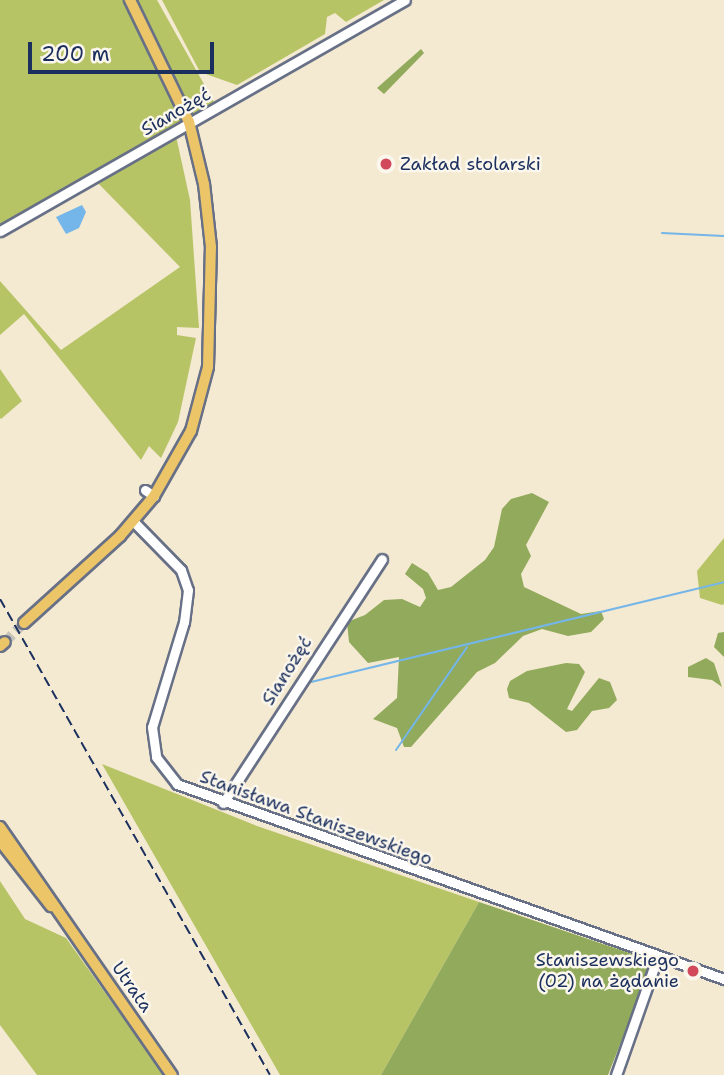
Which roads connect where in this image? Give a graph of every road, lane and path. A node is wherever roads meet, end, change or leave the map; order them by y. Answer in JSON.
{"nodes":[{"id":1,"x":130,"y":0,"type":"edge"},
{"id":2,"x":405,"y":0,"type":"edge"},
{"id":3,"x":189,"y":122,"type":"junction"},
{"id":4,"x":0,"y":231,"type":"edge"},
{"id":5,"x":134,"y":522,"type":"junction"},
{"id":6,"x":382,"y":559,"type":"dead end"},
{"id":7,"x":24,"y":623,"type":"tunnel mouth"},
{"id":8,"x":223,"y":803,"type":"junction"},
{"id":9,"x":0,"y":827,"type":"edge"},
{"id":10,"x":0,"y":841,"type":"edge"},
{"id":11,"x":62,"y":919,"type":"junction"},
{"id":12,"x":658,"y":956,"type":"junction"},
{"id":13,"x":724,"y":979,"type":"edge"},
{"id":14,"x":172,"y":1075,"type":"edge"},
{"id":15,"x":616,"y":1075,"type":"edge"}],
"edges":[{"from":1,"to":3,"type":"main road"},
{"from":2,"to":3,"type":"street","name":"Sianożęć"},
{"from":3,"to":4,"type":"street","name":"Sianożęć"},
{"from":3,"to":5,"type":"main road"},
{"from":5,"to":7,"type":"main road"},
{"from":5,"to":8,"type":"street","name":"Stanisława Staniszewskiego"},
{"from":6,"to":8,"type":"street","name":"Sianożęć"},
{"from":8,"to":12,"type":"street","name":"Stanisława Staniszewskiego"},
{"from":9,"to":11,"type":"main road","name":"Utrata"},
{"from":10,"to":11,"type":"main road","name":"Utrata"},
{"from":11,"to":14,"type":"main road","name":"Utrata"},
{"from":12,"to":13,"type":"street","name":"Stanisława Staniszewskiego"},
{"from":12,"to":15,"type":"street"}]}
